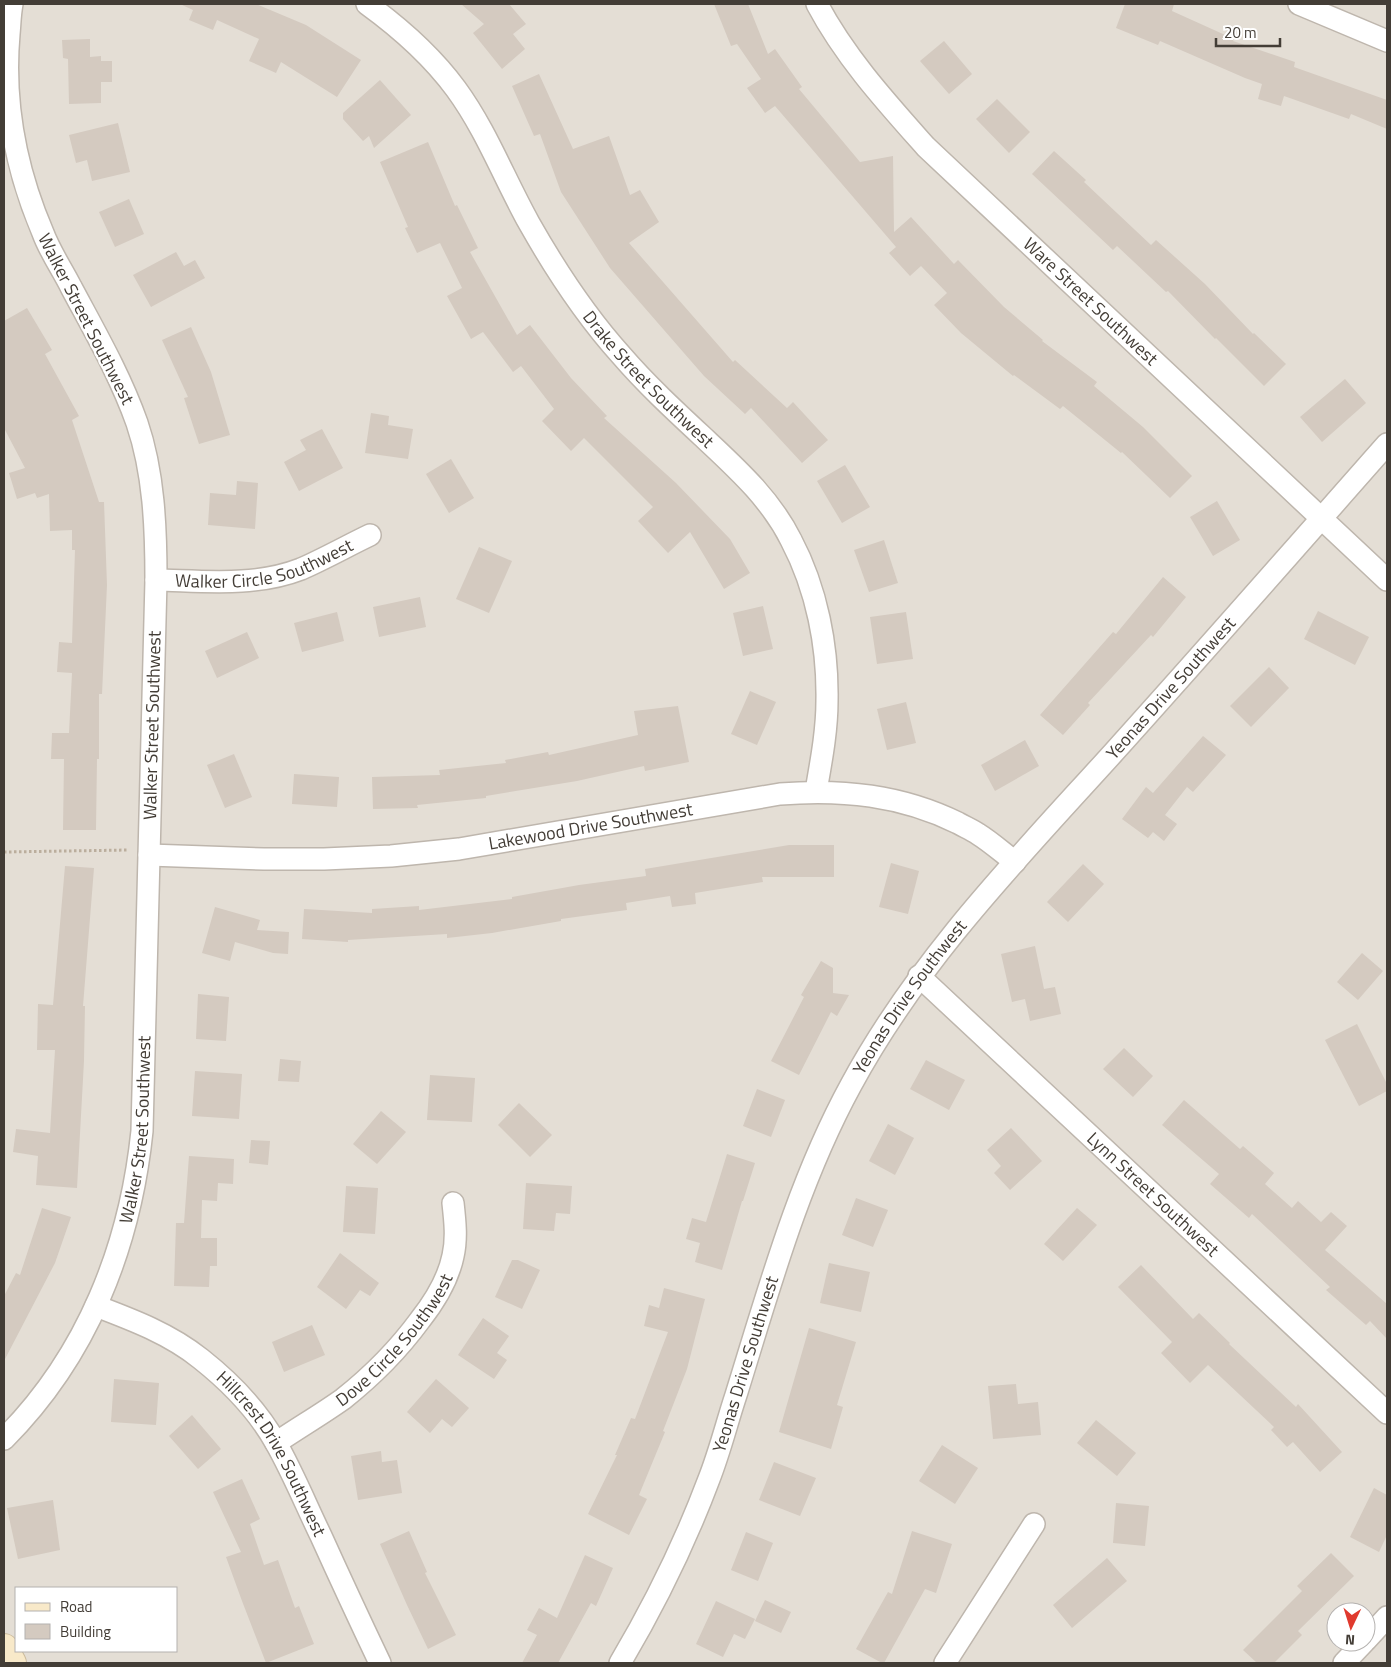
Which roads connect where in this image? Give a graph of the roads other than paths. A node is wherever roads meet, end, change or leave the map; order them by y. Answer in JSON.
{"nodes":[{"id":1,"x":12,"y":4,"type":"edge"},
{"id":2,"x":367,"y":4,"type":"edge"},
{"id":3,"x":817,"y":4,"type":"edge"},
{"id":4,"x":1299,"y":4,"type":"edge"},
{"id":5,"x":1387,"y":42,"type":"edge"},
{"id":6,"x":1387,"y":444,"type":"edge"},
{"id":7,"x":1322,"y":518,"type":"junction"},
{"id":8,"x":370,"y":535,"type":"dead end"},
{"id":9,"x":156,"y":580,"type":"junction"},
{"id":10,"x":1387,"y":580,"type":"edge"},
{"id":11,"x":816,"y":791,"type":"junction"},
{"id":12,"x":149,"y":852,"type":"junction"},
{"id":13,"x":1015,"y":862,"type":"junction"},
{"id":14,"x":919,"y":976,"type":"junction"},
{"id":15,"x":453,"y":1203,"type":"dead end"},
{"id":16,"x":96,"y":1306,"type":"junction"},
{"id":17,"x":1387,"y":1413,"type":"edge"},
{"id":18,"x":4,"y":1439,"type":"edge"},
{"id":19,"x":276,"y":1443,"type":"junction"},
{"id":20,"x":1034,"y":1524,"type":"dead end"},
{"id":21,"x":1387,"y":1617,"type":"edge"},
{"id":22,"x":1376,"y":1629,"type":"edge"},
{"id":23,"x":4,"y":1648,"type":"edge"},
{"id":24,"x":1354,"y":1652,"type":"edge"},
{"id":25,"x":12,"y":1663,"type":"edge"},
{"id":26,"x":380,"y":1663,"type":"edge"},
{"id":27,"x":620,"y":1663,"type":"edge"},
{"id":28,"x":945,"y":1663,"type":"edge"},
{"id":29,"x":1344,"y":1663,"type":"edge"}],
"edges":[{"from":1,"to":9,"type":"street","name":"Walker Street Southwest"},
{"from":2,"to":11,"type":"street","name":"Drake Street Southwest"},
{"from":3,"to":7,"type":"street","name":"Ware Street Southwest"},
{"from":4,"to":5,"type":"street"},
{"from":6,"to":7,"type":"street","name":"Yeonas Drive Southwest"},
{"from":7,"to":10,"type":"street","name":"Ware Street Southwest"},
{"from":7,"to":13,"type":"street","name":"Yeonas Drive Southwest"},
{"from":8,"to":9,"type":"street","name":"Walker Circle Southwest"},
{"from":9,"to":12,"type":"street","name":"Walker Street Southwest"},
{"from":11,"to":12,"type":"street","name":"Lakewood Drive Southwest"},
{"from":11,"to":13,"type":"street","name":"Lakewood Drive Southwest"},
{"from":12,"to":16,"type":"street","name":"Walker Street Southwest"},
{"from":13,"to":14,"type":"street","name":"Yeonas Drive Southwest"},
{"from":14,"to":17,"type":"street","name":"Lynn Street Southwest"},
{"from":14,"to":27,"type":"street","name":"Yeonas Drive Southwest"},
{"from":15,"to":19,"type":"street","name":"Dove Circle Southwest"},
{"from":16,"to":18,"type":"street","name":"Walker Street Southwest"},
{"from":16,"to":19,"type":"street","name":"Hillcrest Drive Southwest"},
{"from":19,"to":26,"type":"street","name":"Hillcrest Drive Southwest"},
{"from":20,"to":28,"type":"street"},
{"from":21,"to":22,"type":"street"},
{"from":23,"to":25,"type":"street"},
{"from":24,"to":29,"type":"street"}]}
